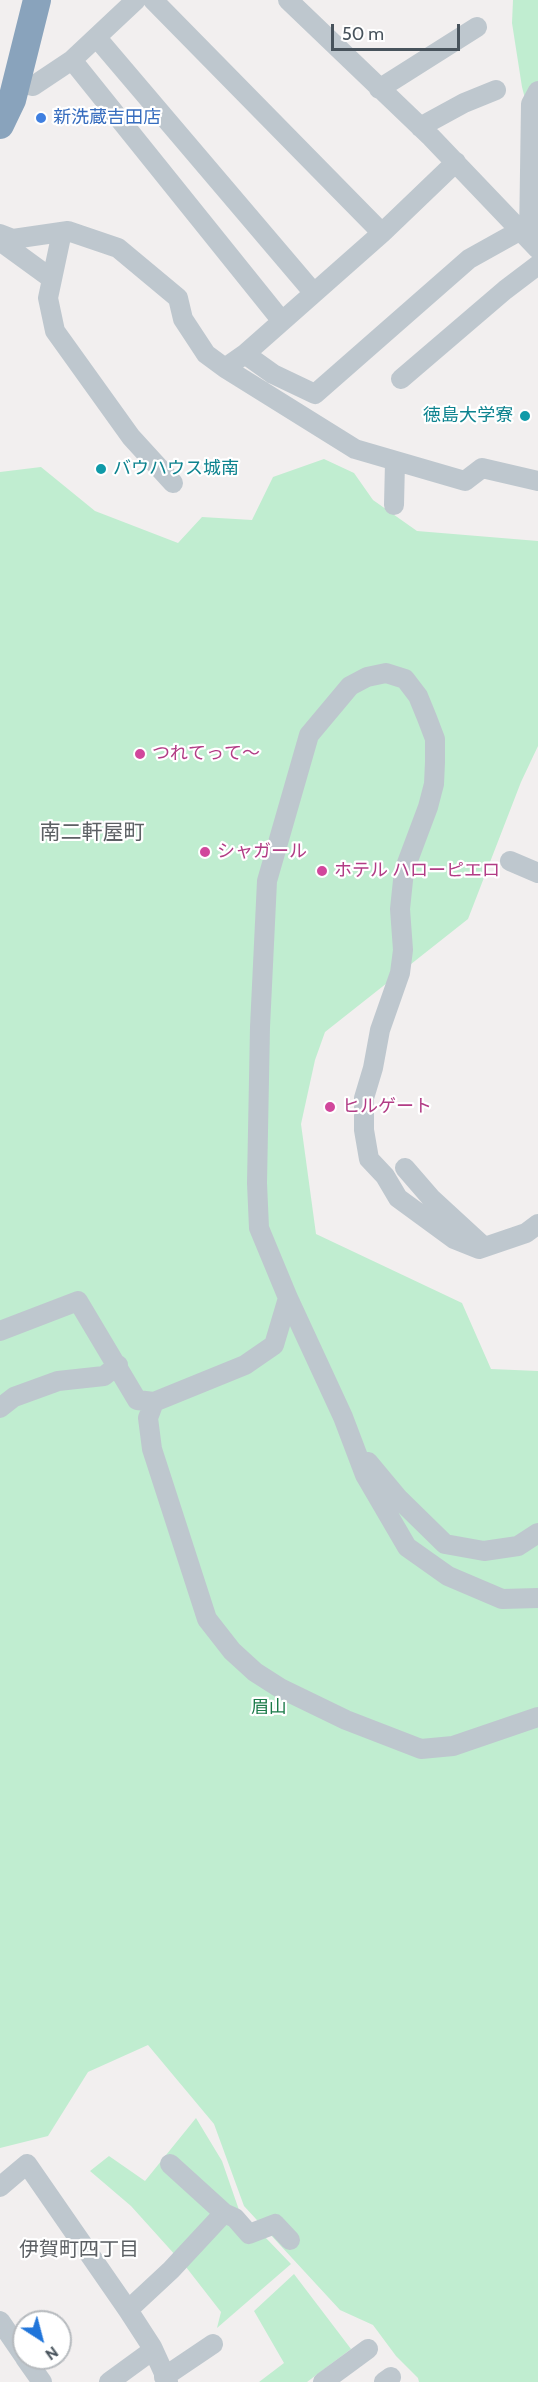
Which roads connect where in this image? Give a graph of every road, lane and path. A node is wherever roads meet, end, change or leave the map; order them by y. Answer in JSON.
{"nodes":[{"id":1,"x":37,"y":0,"type":"edge"},
{"id":2,"x":136,"y":0,"type":"edge"},
{"id":3,"x":153,"y":0,"type":"edge"},
{"id":4,"x":300,"y":3,"type":"edge"},
{"id":5,"x":477,"y":27,"type":"dead end"},
{"id":6,"x":97,"y":38,"type":"junction"},
{"id":7,"x":72,"y":60,"type":"junction"},
{"id":8,"x":16,"y":82,"type":"junction"},
{"id":9,"x":379,"y":89,"type":"junction"},
{"id":10,"x":496,"y":90,"type":"dead end"},
{"id":11,"x":538,"y":90,"type":"edge"},
{"id":12,"x":0,"y":125,"type":"edge"},
{"id":13,"x":420,"y":127,"type":"junction"},
{"id":14,"x":456,"y":162,"type":"junction"},
{"id":15,"x":62,"y":232,"type":"junction"},
{"id":16,"x":382,"y":233,"type":"junction"},
{"id":17,"x":0,"y":234,"type":"edge"},
{"id":18,"x":0,"y":241,"type":"edge"},
{"id":19,"x":532,"y":242,"type":"edge"},
{"id":20,"x":538,"y":265,"type":"edge"},
{"id":21,"x":52,"y":279,"type":"junction"},
{"id":22,"x":313,"y":292,"type":"junction"},
{"id":23,"x":281,"y":320,"type":"junction"},
{"id":24,"x":245,"y":354,"type":"junction"},
{"id":25,"x":225,"y":368,"type":"junction"},
{"id":26,"x":401,"y":378,"type":"dead end"},
{"id":27,"x":395,"y":462,"type":"junction"},
{"id":28,"x":538,"y":481,"type":"edge"},
{"id":29,"x":173,"y":483,"type":"dead end"},
{"id":30,"x":393,"y":505,"type":"dead end"},
{"id":31,"x":510,"y":861,"type":"dead end"},
{"id":32,"x":538,"y":873,"type":"edge"},
{"id":33,"x":405,"y":1168,"type":"dead end"},
{"id":34,"x":538,"y":1224,"type":"edge"},
{"id":35,"x":485,"y":1247,"type":"junction"},
{"id":36,"x":288,"y":1298,"type":"junction"},
{"id":37,"x":0,"y":1331,"type":"edge"},
{"id":38,"x":118,"y":1365,"type":"junction"},
{"id":39,"x":154,"y":1402,"type":"junction"},
{"id":40,"x":0,"y":1408,"type":"edge"},
{"id":41,"x":354,"y":1446,"type":"junction"},
{"id":42,"x":538,"y":1533,"type":"edge"},
{"id":43,"x":538,"y":1598,"type":"edge"},
{"id":44,"x":538,"y":1717,"type":"edge"},
{"id":45,"x":170,"y":2164,"type":"dead end"},
{"id":46,"x":0,"y":2187,"type":"edge"},
{"id":47,"x":224,"y":2213,"type":"junction"},
{"id":48,"x":290,"y":2240,"type":"dead end"},
{"id":49,"x":128,"y":2310,"type":"junction"},
{"id":50,"x":0,"y":2321,"type":"edge"},
{"id":51,"x":12,"y":2338,"type":"edge"},
{"id":52,"x":213,"y":2344,"type":"dead end"},
{"id":53,"x":368,"y":2349,"type":"dead end"},
{"id":54,"x":153,"y":2350,"type":"junction"},
{"id":55,"x":166,"y":2379,"type":"edge"},
{"id":56,"x":109,"y":2382,"type":"edge"},
{"id":57,"x":323,"y":2382,"type":"edge"}],
"edges":[{"from":1,"to":8,"type":"highway"},
{"from":2,"to":6,"type":"street"},
{"from":3,"to":16,"type":"street"},
{"from":4,"to":9,"type":"street"},
{"from":5,"to":9,"type":"street"},
{"from":6,"to":7,"type":"street"},
{"from":6,"to":22,"type":"street"},
{"from":7,"to":8,"type":"street"},
{"from":7,"to":23,"type":"street"},
{"from":8,"to":12,"type":"highway"},
{"from":9,"to":13,"type":"street"},
{"from":10,"to":13,"type":"street"},
{"from":11,"to":19,"type":"street"},
{"from":13,"to":14,"type":"street"},
{"from":14,"to":16,"type":"street"},
{"from":14,"to":19,"type":"street"},
{"from":15,"to":17,"type":"street"},
{"from":15,"to":21,"type":"street"},
{"from":15,"to":25,"type":"street"},
{"from":16,"to":22,"type":"street"},
{"from":18,"to":21,"type":"street"},
{"from":19,"to":24,"type":"street"},
{"from":20,"to":26,"type":"street"},
{"from":21,"to":29,"type":"street"},
{"from":22,"to":23,"type":"street"},
{"from":23,"to":24,"type":"street"},
{"from":24,"to":25,"type":"street"},
{"from":25,"to":27,"type":"street"},
{"from":27,"to":28,"type":"street"},
{"from":27,"to":30,"type":"street"},
{"from":31,"to":32,"type":"street"},
{"from":33,"to":35,"type":"street"},
{"from":34,"to":35,"type":"street"},
{"from":35,"to":36,"type":"street"},
{"from":36,"to":39,"type":"street"},
{"from":36,"to":41,"type":"street"},
{"from":37,"to":38,"type":"street"},
{"from":38,"to":39,"type":"street"},
{"from":38,"to":40,"type":"street"},
{"from":39,"to":44,"type":"street"},
{"from":41,"to":42,"type":"street"},
{"from":41,"to":43,"type":"street"},
{"from":45,"to":47,"type":"street"},
{"from":46,"to":49,"type":"street"},
{"from":47,"to":48,"type":"street"},
{"from":47,"to":49,"type":"street"},
{"from":49,"to":54,"type":"street"},
{"from":50,"to":51,"type":"street"},
{"from":52,"to":55,"type":"street"},
{"from":53,"to":57,"type":"street"},
{"from":54,"to":55,"type":"street"},
{"from":54,"to":56,"type":"street"}]}
